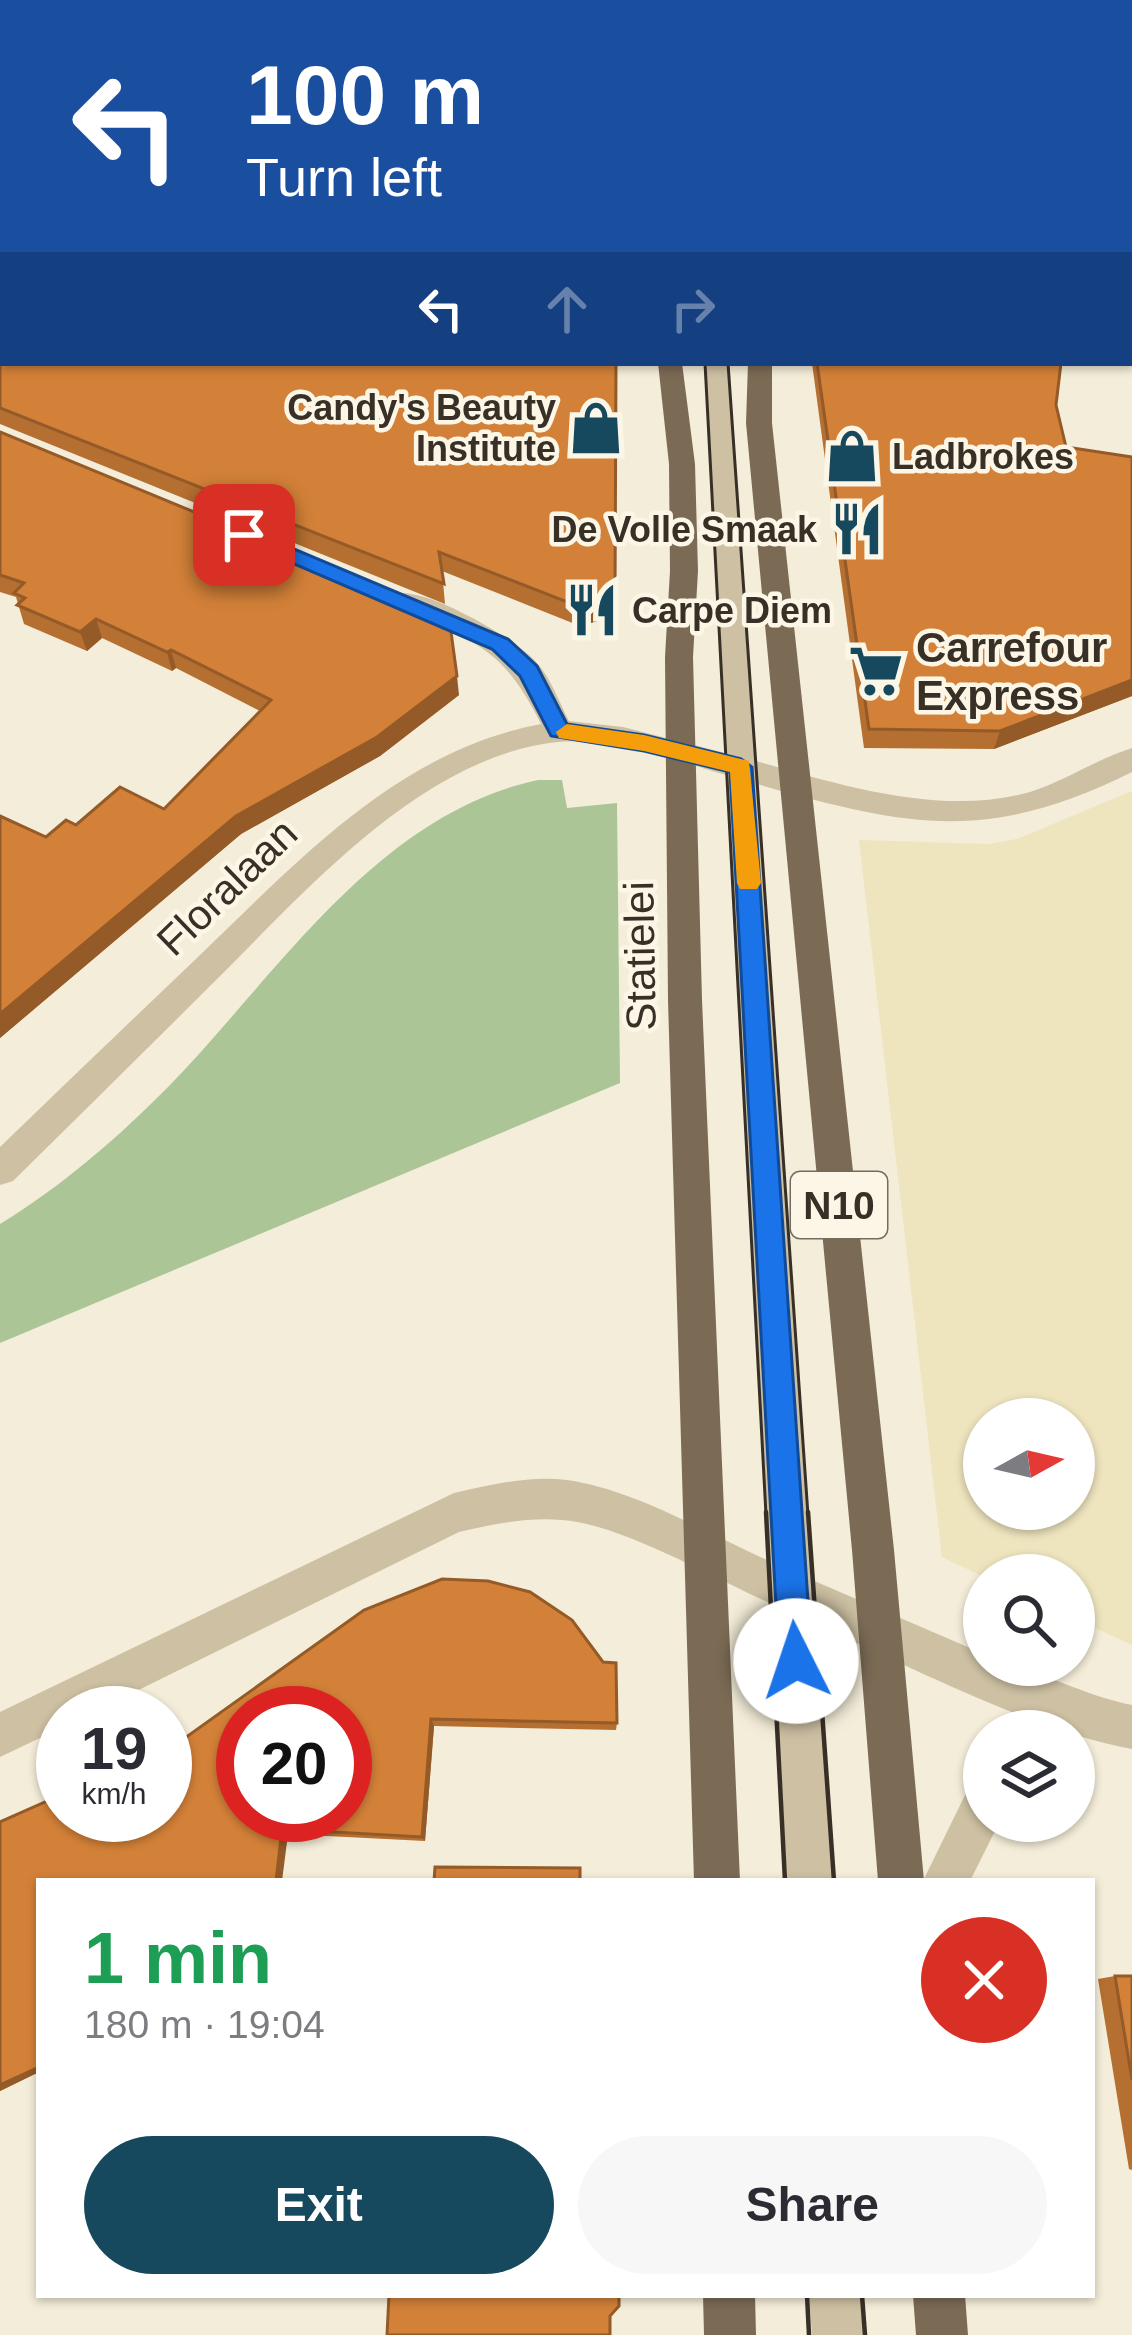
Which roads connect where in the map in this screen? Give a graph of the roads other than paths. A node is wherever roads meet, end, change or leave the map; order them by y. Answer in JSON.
{"nodes":[{"id":1,"x":670,"y":366,"type":"edge"},
{"id":2,"x":716,"y":366,"type":"edge"},
{"id":3,"x":760,"y":366,"type":"edge"},
{"id":4,"x":382,"y":591,"type":"edge"},
{"id":5,"x":559,"y":731,"type":"junction"},
{"id":6,"x":681,"y":752,"type":"junction"},
{"id":7,"x":1132,"y":759,"type":"edge"},
{"id":8,"x":741,"y":767,"type":"junction"},
{"id":9,"x":797,"y":782,"type":"junction"},
{"id":10,"x":0,"y":1170,"type":"edge"},
{"id":11,"x":702,"y":1549,"type":"junction"},
{"id":12,"x":791,"y":1589,"type":"junction"},
{"id":13,"x":880,"y":1629,"type":"junction"},
{"id":14,"x":1104,"y":1728,"type":"edge"},
{"id":15,"x":0,"y":1735,"type":"edge"},
{"id":16,"x":965,"y":1842,"type":"edge"},
{"id":17,"x":717,"y":1878,"type":"edge"},
{"id":18,"x":809,"y":1878,"type":"edge"},
{"id":19,"x":901,"y":1878,"type":"edge"},
{"id":20,"x":947,"y":1878,"type":"edge"},
{"id":21,"x":729,"y":2298,"type":"edge"},
{"id":22,"x":835,"y":2298,"type":"edge"},
{"id":23,"x":939,"y":2298,"type":"edge"},
{"id":24,"x":730,"y":2335,"type":"edge"},
{"id":25,"x":838,"y":2335,"type":"edge"},
{"id":26,"x":942,"y":2335,"type":"edge"}],
"edges":[{"from":1,"to":6,"type":"main road","name":"Statielei"},
{"from":2,"to":8,"type":"street"},
{"from":3,"to":9,"type":"main road","number":"N10"},
{"from":4,"to":5,"type":"street"},
{"from":5,"to":6,"type":"street"},
{"from":5,"to":10,"type":"street","name":"Floralaan"},
{"from":6,"to":8,"type":"street"},
{"from":6,"to":11,"type":"main road","name":"Statielei"},
{"from":7,"to":9,"type":"street"},
{"from":8,"to":9,"type":"street"},
{"from":8,"to":12,"type":"street"},
{"from":9,"to":13,"type":"main road","number":"N10"},
{"from":11,"to":12,"type":"street"},
{"from":11,"to":15,"type":"street"},
{"from":11,"to":17,"type":"main road","name":"Statielei"},
{"from":12,"to":13,"type":"street"},
{"from":12,"to":18,"type":"street"},
{"from":13,"to":14,"type":"street"},
{"from":13,"to":19,"type":"main road","number":"N10"},
{"from":16,"to":20,"type":"street"},
{"from":21,"to":24,"type":"main road"},
{"from":22,"to":25,"type":"street"},
{"from":23,"to":26,"type":"main road"}]}
